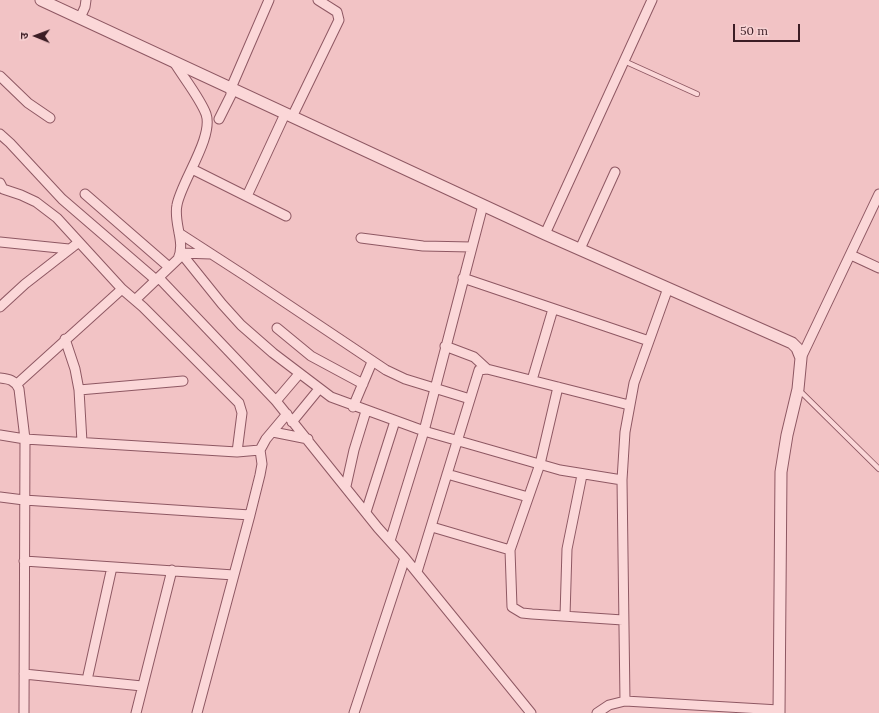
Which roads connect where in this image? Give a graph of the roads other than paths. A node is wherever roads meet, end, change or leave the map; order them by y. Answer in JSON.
{"nodes":[{"id":1,"x":40,"y":0,"type":"edge"},
{"id":2,"x":86,"y":0,"type":"edge"},
{"id":3,"x":269,"y":0,"type":"edge"},
{"id":4,"x":318,"y":0,"type":"edge"},
{"id":5,"x":652,"y":0,"type":"edge"},
{"id":6,"x":80,"y":18,"type":"junction"},
{"id":7,"x":624,"y":61,"type":"junction"},
{"id":8,"x":174,"y":62,"type":"junction"},
{"id":9,"x":0,"y":76,"type":"edge"},
{"id":10,"x":231,"y":88,"type":"junction"},
{"id":11,"x":697,"y":94,"type":"dead end"},
{"id":12,"x":289,"y":115,"type":"junction"},
{"id":13,"x":50,"y":118,"type":"dead end"},
{"id":14,"x":219,"y":119,"type":"dead end"},
{"id":15,"x":0,"y":134,"type":"edge"},
{"id":16,"x":192,"y":169,"type":"junction"},
{"id":17,"x":615,"y":172,"type":"dead end"},
{"id":18,"x":1,"y":187,"type":"edge"},
{"id":19,"x":84,"y":194,"type":"dead end"},
{"id":20,"x":879,"y":194,"type":"edge"},
{"id":21,"x":247,"y":196,"type":"junction"},
{"id":22,"x":483,"y":205,"type":"junction"},
{"id":23,"x":286,"y":216,"type":"dead end"},
{"id":24,"x":179,"y":233,"type":"junction"},
{"id":25,"x":546,"y":234,"type":"junction"},
{"id":26,"x":361,"y":238,"type":"dead end"},
{"id":27,"x":0,"y":242,"type":"edge"},
{"id":28,"x":79,"y":242,"type":"junction"},
{"id":29,"x":471,"y":247,"type":"junction"},
{"id":30,"x":69,"y":249,"type":"junction"},
{"id":31,"x":580,"y":249,"type":"junction"},
{"id":32,"x":181,"y":253,"type":"junction"},
{"id":33,"x":211,"y":254,"type":"junction"},
{"id":34,"x":851,"y":255,"type":"junction"},
{"id":35,"x":169,"y":267,"type":"junction"},
{"id":36,"x":879,"y":268,"type":"edge"},
{"id":37,"x":463,"y":278,"type":"junction"},
{"id":38,"x":157,"y":279,"type":"junction"},
{"id":39,"x":668,"y":288,"type":"junction"},
{"id":40,"x":122,"y":289,"type":"junction"},
{"id":41,"x":135,"y":300,"type":"junction"},
{"id":42,"x":0,"y":308,"type":"edge"},
{"id":43,"x":553,"y":309,"type":"junction"},
{"id":44,"x":277,"y":328,"type":"dead end"},
{"id":45,"x":65,"y":339,"type":"junction"},
{"id":46,"x":649,"y":341,"type":"junction"},
{"id":47,"x":445,"y":346,"type":"junction"},
{"id":48,"x":801,"y":358,"type":"junction"},
{"id":49,"x":372,"y":362,"type":"junction"},
{"id":50,"x":487,"y":368,"type":"junction"},
{"id":51,"x":299,"y":374,"type":"junction"},
{"id":52,"x":0,"y":378,"type":"edge"},
{"id":53,"x":532,"y":380,"type":"junction"},
{"id":54,"x":183,"y":381,"type":"dead end"},
{"id":55,"x":17,"y":384,"type":"junction"},
{"id":56,"x":363,"y":384,"type":"junction"},
{"id":57,"x":558,"y":387,"type":"junction"},
{"id":58,"x":319,"y":389,"type":"junction"},
{"id":59,"x":435,"y":389,"type":"junction"},
{"id":60,"x":798,"y":389,"type":"junction"},
{"id":61,"x":79,"y":390,"type":"junction"},
{"id":62,"x":470,"y":399,"type":"junction"},
{"id":63,"x":276,"y":401,"type":"junction"},
{"id":64,"x":629,"y":405,"type":"junction"},
{"id":65,"x":353,"y":407,"type":"junction"},
{"id":66,"x":366,"y":411,"type":"junction"},
{"id":67,"x":289,"y":418,"type":"junction"},
{"id":68,"x":395,"y":421,"type":"junction"},
{"id":69,"x":424,"y":431,"type":"junction"},
{"id":70,"x":274,"y":432,"type":"junction"},
{"id":71,"x":0,"y":435,"type":"edge"},
{"id":72,"x":25,"y":439,"type":"junction"},
{"id":73,"x":308,"y":439,"type":"junction"},
{"id":74,"x":457,"y":441,"type":"junction"},
{"id":75,"x":82,"y":442,"type":"junction"},
{"id":76,"x":260,"y":450,"type":"junction"},
{"id":77,"x":237,"y":452,"type":"junction"},
{"id":78,"x":540,"y":464,"type":"junction"},
{"id":79,"x":879,"y":469,"type":"edge"},
{"id":80,"x":447,"y":474,"type":"junction"},
{"id":81,"x":582,"y":475,"type":"junction"},
{"id":82,"x":622,"y":480,"type":"junction"},
{"id":83,"x":346,"y":486,"type":"junction"},
{"id":84,"x":0,"y":497,"type":"edge"},
{"id":85,"x":528,"y":497,"type":"junction"},
{"id":86,"x":24,"y":500,"type":"junction"},
{"id":87,"x":366,"y":512,"type":"junction"},
{"id":88,"x":250,"y":515,"type":"junction"},
{"id":89,"x":432,"y":528,"type":"junction"},
{"id":90,"x":390,"y":542,"type":"junction"},
{"id":91,"x":510,"y":550,"type":"junction"},
{"id":92,"x":405,"y":558,"type":"junction"},
{"id":93,"x":24,"y":561,"type":"junction"},
{"id":94,"x":112,"y":567,"type":"junction"},
{"id":95,"x":172,"y":570,"type":"junction"},
{"id":96,"x":417,"y":572,"type":"junction"},
{"id":97,"x":234,"y":575,"type":"junction"},
{"id":98,"x":565,"y":616,"type":"junction"},
{"id":99,"x":623,"y":620,"type":"junction"},
{"id":100,"x":24,"y":674,"type":"junction"},
{"id":101,"x":87,"y":680,"type":"junction"},
{"id":102,"x":142,"y":686,"type":"junction"},
{"id":103,"x":625,"y":701,"type":"junction"},
{"id":104,"x":779,"y":712,"type":"edge"},
{"id":105,"x":24,"y":713,"type":"edge"},
{"id":106,"x":136,"y":713,"type":"edge"},
{"id":107,"x":197,"y":713,"type":"edge"},
{"id":108,"x":354,"y":713,"type":"edge"},
{"id":109,"x":531,"y":713,"type":"edge"},
{"id":110,"x":597,"y":713,"type":"edge"}],
"edges":[{"from":1,"to":6,"type":"street"},
{"from":2,"to":6,"type":"street"},
{"from":3,"to":10,"type":"street"},
{"from":4,"to":12,"type":"street"},
{"from":5,"to":7,"type":"street"},
{"from":6,"to":8,"type":"street"},
{"from":7,"to":11,"type":"lane"},
{"from":7,"to":25,"type":"street"},
{"from":8,"to":10,"type":"street"},
{"from":8,"to":16,"type":"street"},
{"from":9,"to":13,"type":"street"},
{"from":10,"to":12,"type":"street"},
{"from":10,"to":14,"type":"street"},
{"from":12,"to":21,"type":"street"},
{"from":12,"to":22,"type":"street"},
{"from":15,"to":38,"type":"street"},
{"from":16,"to":21,"type":"street"},
{"from":16,"to":24,"type":"street"},
{"from":17,"to":31,"type":"street"},
{"from":18,"to":28,"type":"street"},
{"from":19,"to":35,"type":"street"},
{"from":20,"to":34,"type":"street"},
{"from":21,"to":23,"type":"street"},
{"from":22,"to":25,"type":"street"},
{"from":22,"to":29,"type":"street"},
{"from":24,"to":32,"type":"street"},
{"from":24,"to":33,"type":"street"},
{"from":25,"to":31,"type":"street"},
{"from":26,"to":29,"type":"street"},
{"from":27,"to":30,"type":"street"},
{"from":28,"to":30,"type":"street"},
{"from":28,"to":40,"type":"street"},
{"from":29,"to":37,"type":"street"},
{"from":30,"to":42,"type":"street"},
{"from":31,"to":39,"type":"street"},
{"from":32,"to":33,"type":"street"},
{"from":32,"to":35,"type":"street"},
{"from":32,"to":51,"type":"street"},
{"from":33,"to":49,"type":"street"},
{"from":34,"to":36,"type":"street"},
{"from":34,"to":48,"type":"street"},
{"from":35,"to":38,"type":"street"},
{"from":37,"to":43,"type":"street"},
{"from":37,"to":47,"type":"street"},
{"from":38,"to":41,"type":"street"},
{"from":38,"to":63,"type":"street"},
{"from":39,"to":46,"type":"street"},
{"from":39,"to":48,"type":"street"},
{"from":40,"to":41,"type":"street"},
{"from":40,"to":45,"type":"street"},
{"from":41,"to":77,"type":"street"},
{"from":43,"to":46,"type":"street"},
{"from":43,"to":53,"type":"street"},
{"from":44,"to":56,"type":"street"},
{"from":45,"to":55,"type":"street"},
{"from":45,"to":61,"type":"street"},
{"from":46,"to":64,"type":"street"},
{"from":47,"to":50,"type":"street"},
{"from":47,"to":59,"type":"street"},
{"from":48,"to":60,"type":"street"},
{"from":49,"to":56,"type":"street"},
{"from":49,"to":59,"type":"street"},
{"from":50,"to":53,"type":"street"},
{"from":50,"to":62,"type":"street"},
{"from":51,"to":58,"type":"street"},
{"from":51,"to":63,"type":"street"},
{"from":52,"to":55,"type":"street"},
{"from":53,"to":57,"type":"street"},
{"from":54,"to":61,"type":"street"},
{"from":55,"to":72,"type":"street"},
{"from":56,"to":65,"type":"street"},
{"from":57,"to":64,"type":"street"},
{"from":57,"to":78,"type":"street"},
{"from":58,"to":65,"type":"street"},
{"from":58,"to":67,"type":"street"},
{"from":59,"to":62,"type":"street"},
{"from":59,"to":69,"type":"street"},
{"from":60,"to":79,"type":"lane"},
{"from":60,"to":104,"type":"street"},
{"from":61,"to":75,"type":"street"},
{"from":62,"to":74,"type":"street"},
{"from":63,"to":67,"type":"street"},
{"from":64,"to":82,"type":"street"},
{"from":65,"to":66,"type":"street"},
{"from":66,"to":68,"type":"street"},
{"from":66,"to":83,"type":"street"},
{"from":67,"to":70,"type":"street"},
{"from":67,"to":73,"type":"street"},
{"from":68,"to":69,"type":"street"},
{"from":68,"to":87,"type":"street"},
{"from":69,"to":74,"type":"street"},
{"from":69,"to":90,"type":"street"},
{"from":70,"to":73,"type":"street"},
{"from":70,"to":76,"type":"street"},
{"from":71,"to":72,"type":"street"},
{"from":72,"to":75,"type":"street"},
{"from":72,"to":86,"type":"street"},
{"from":73,"to":83,"type":"street"},
{"from":74,"to":78,"type":"street"},
{"from":74,"to":80,"type":"street"},
{"from":75,"to":77,"type":"street"},
{"from":76,"to":77,"type":"street"},
{"from":76,"to":88,"type":"street"},
{"from":78,"to":81,"type":"street"},
{"from":78,"to":85,"type":"street"},
{"from":80,"to":85,"type":"street"},
{"from":80,"to":89,"type":"street"},
{"from":81,"to":82,"type":"street"},
{"from":81,"to":98,"type":"street"},
{"from":82,"to":99,"type":"street"},
{"from":83,"to":87,"type":"street"},
{"from":84,"to":86,"type":"street"},
{"from":85,"to":91,"type":"street"},
{"from":86,"to":88,"type":"street"},
{"from":86,"to":93,"type":"street"},
{"from":87,"to":90,"type":"street"},
{"from":88,"to":97,"type":"street"},
{"from":89,"to":91,"type":"street"},
{"from":89,"to":96,"type":"street"},
{"from":90,"to":92,"type":"street"},
{"from":91,"to":98,"type":"street"},
{"from":92,"to":96,"type":"street"},
{"from":92,"to":108,"type":"street"},
{"from":93,"to":94,"type":"street"},
{"from":93,"to":100,"type":"street"},
{"from":94,"to":95,"type":"street"},
{"from":94,"to":101,"type":"street"},
{"from":95,"to":97,"type":"street"},
{"from":95,"to":102,"type":"street"},
{"from":96,"to":109,"type":"street"},
{"from":97,"to":107,"type":"street"},
{"from":98,"to":99,"type":"street"},
{"from":99,"to":103,"type":"street"},
{"from":100,"to":101,"type":"street"},
{"from":100,"to":105,"type":"street"},
{"from":101,"to":102,"type":"street"},
{"from":102,"to":106,"type":"street"},
{"from":103,"to":104,"type":"street"},
{"from":103,"to":110,"type":"street"}]}
